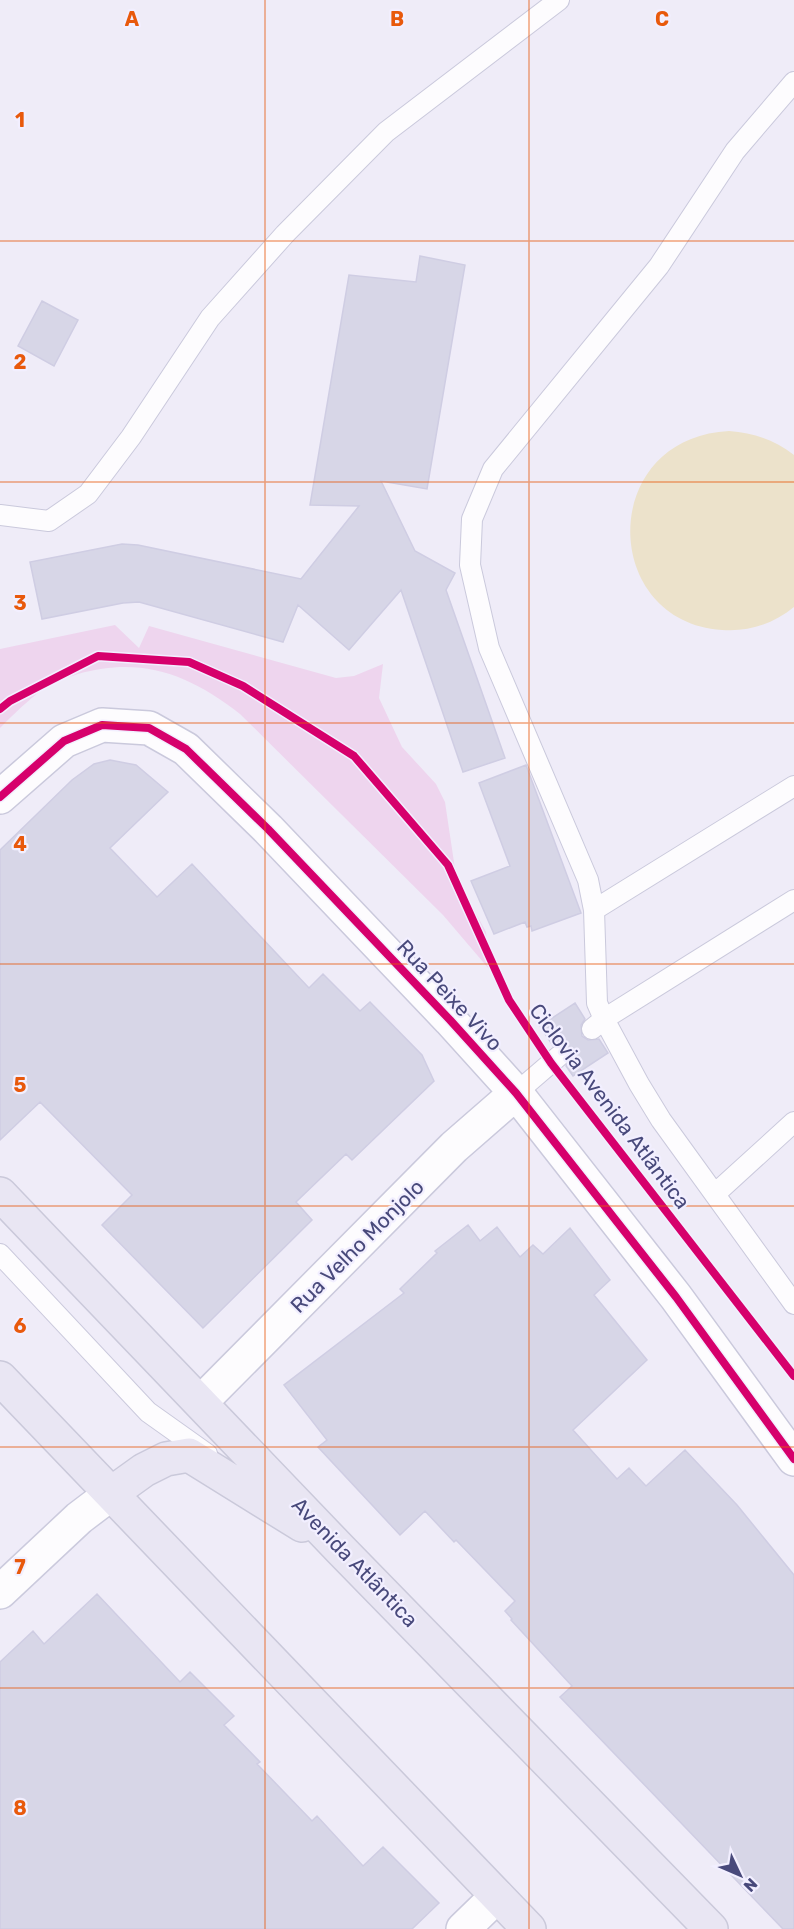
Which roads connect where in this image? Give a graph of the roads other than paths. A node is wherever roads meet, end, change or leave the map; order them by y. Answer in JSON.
{"nodes":[{"id":1,"x":559,"y":0,"type":"edge"},
{"id":2,"x":794,"y":82,"type":"edge"},
{"id":3,"x":0,"y":516,"type":"edge"},
{"id":4,"x":794,"y":786,"type":"edge"},
{"id":5,"x":0,"y":797,"type":"edge"},
{"id":6,"x":794,"y":900,"type":"edge"},
{"id":7,"x":594,"y":910,"type":"junction"},
{"id":8,"x":598,"y":1024,"type":"junction"},
{"id":9,"x":559,"y":1056,"type":"dead end"},
{"id":10,"x":516,"y":1093,"type":"junction"},
{"id":11,"x":794,"y":1122,"type":"edge"},
{"id":12,"x":716,"y":1193,"type":"junction"},
{"id":13,"x":0,"y":1194,"type":"edge"},
{"id":14,"x":0,"y":1254,"type":"edge"},
{"id":15,"x":794,"y":1304,"type":"edge"},
{"id":16,"x":0,"y":1378,"type":"edge"},
{"id":17,"x":201,"y":1402,"type":"junction"},
{"id":18,"x":794,"y":1459,"type":"edge"},
{"id":19,"x":112,"y":1493,"type":"junction"},
{"id":20,"x":341,"y":1550,"type":"junction"},
{"id":21,"x":0,"y":1592,"type":"edge"},
{"id":22,"x":497,"y":1896,"type":"junction"},
{"id":23,"x":463,"y":1929,"type":"edge"},
{"id":24,"x":529,"y":1929,"type":"edge"},
{"id":25,"x":711,"y":1929,"type":"edge"}],
"edges":[{"from":1,"to":3,"type":"lane"},
{"from":2,"to":7,"type":"lane"},
{"from":4,"to":7,"type":"lane"},
{"from":5,"to":10,"type":"street","name":"Rua Peixe Vivo"},
{"from":6,"to":8,"type":"lane"},
{"from":7,"to":8,"type":"lane"},
{"from":8,"to":12,"type":"lane"},
{"from":9,"to":10,"type":"lane"},
{"from":10,"to":17,"type":"street","name":"Rua Velho Monjolo"},
{"from":10,"to":18,"type":"street","name":"Rua Peixe Vivo"},
{"from":11,"to":12,"type":"lane"},
{"from":12,"to":15,"type":"lane"},
{"from":13,"to":17,"type":"main road","name":"Avenida Atlântica"},
{"from":14,"to":20,"type":"lane"},
{"from":16,"to":19,"type":"main road"},
{"from":17,"to":20,"type":"main road","name":"Avenida Atlântica"},
{"from":19,"to":20,"type":"main road"},
{"from":19,"to":21,"type":"street"},
{"from":19,"to":22,"type":"main road"},
{"from":20,"to":25,"type":"main road","name":"Avenida Atlântica"},
{"from":22,"to":23,"type":"street"},
{"from":22,"to":24,"type":"main road"}]}
